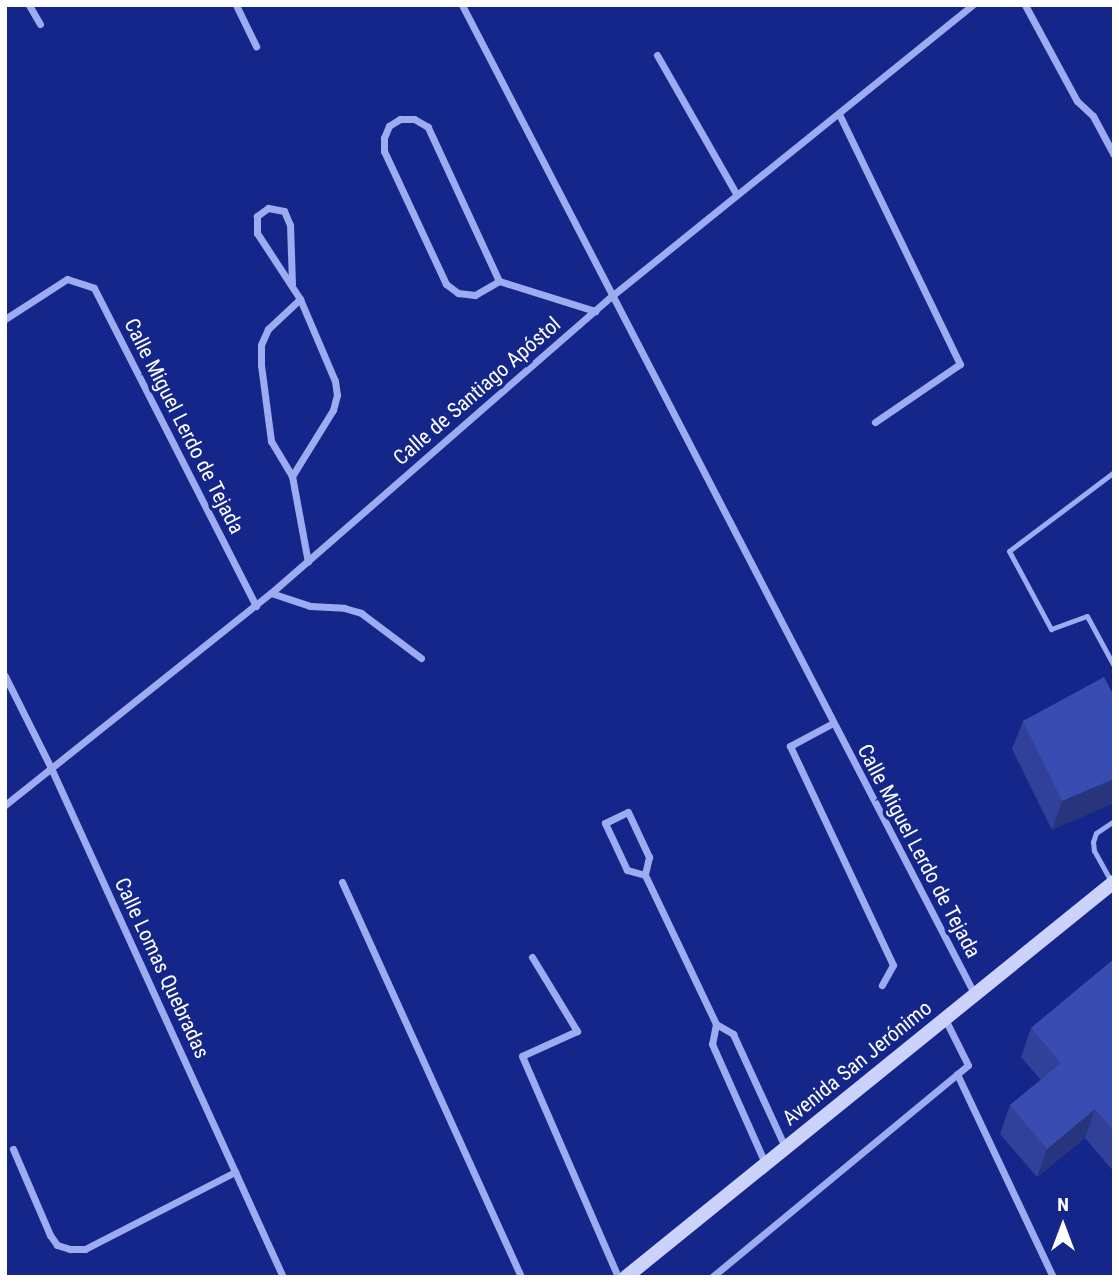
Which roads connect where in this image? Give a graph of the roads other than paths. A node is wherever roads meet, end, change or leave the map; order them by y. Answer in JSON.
{"nodes":[{"id":1,"x":29,"y":5,"type":"edge"},
{"id":2,"x":236,"y":5,"type":"edge"},
{"id":3,"x":462,"y":5,"type":"edge"},
{"id":4,"x":973,"y":5,"type":"edge"},
{"id":5,"x":1025,"y":5,"type":"edge"},
{"id":6,"x":40,"y":24,"type":"dead end"},
{"id":7,"x":256,"y":46,"type":"dead end"},
{"id":8,"x":657,"y":55,"type":"dead end"},
{"id":9,"x":839,"y":114,"type":"junction"},
{"id":10,"x":1114,"y":155,"type":"edge"},
{"id":11,"x":737,"y":195,"type":"junction"},
{"id":12,"x":499,"y":281,"type":"junction"},
{"id":13,"x":292,"y":284,"type":"junction"},
{"id":14,"x":613,"y":295,"type":"junction"},
{"id":15,"x":300,"y":299,"type":"junction"},
{"id":16,"x":595,"y":311,"type":"junction"},
{"id":17,"x":5,"y":319,"type":"edge"},
{"id":18,"x":875,"y":422,"type":"dead end"},
{"id":19,"x":1114,"y":472,"type":"edge"},
{"id":20,"x":292,"y":476,"type":"junction"},
{"id":21,"x":308,"y":562,"type":"junction"},
{"id":22,"x":271,"y":593,"type":"junction"},
{"id":23,"x":256,"y":606,"type":"junction"},
{"id":24,"x":421,"y":658,"type":"dead end"},
{"id":25,"x":1114,"y":666,"type":"edge"},
{"id":26,"x":5,"y":676,"type":"edge"},
{"id":27,"x":833,"y":723,"type":"junction"},
{"id":28,"x":51,"y":768,"type":"junction"},
{"id":29,"x":5,"y":805,"type":"edge"},
{"id":30,"x":1114,"y":821,"type":"edge"},
{"id":31,"x":645,"y":874,"type":"junction"},
{"id":32,"x":342,"y":882,"type":"dead end"},
{"id":33,"x":1113,"y":883,"type":"edge"},
{"id":34,"x":532,"y":957,"type":"dead end"},
{"id":35,"x":882,"y":985,"type":"dead end"},
{"id":36,"x":975,"y":995,"type":"junction"},
{"id":37,"x":945,"y":1019,"type":"junction"},
{"id":38,"x":716,"y":1024,"type":"junction"},
{"id":39,"x":957,"y":1074,"type":"junction"},
{"id":40,"x":785,"y":1147,"type":"junction"},
{"id":41,"x":13,"y":1149,"type":"dead end"},
{"id":42,"x":765,"y":1163,"type":"junction"},
{"id":43,"x":235,"y":1172,"type":"junction"},
{"id":44,"x":283,"y":1277,"type":"edge"},
{"id":45,"x":521,"y":1277,"type":"edge"},
{"id":46,"x":618,"y":1277,"type":"edge"},
{"id":47,"x":626,"y":1277,"type":"edge"},
{"id":48,"x":712,"y":1277,"type":"edge"},
{"id":49,"x":1053,"y":1277,"type":"edge"}],
"edges":[{"from":1,"to":6,"type":"street"},
{"from":2,"to":7,"type":"street"},
{"from":3,"to":14,"type":"street"},
{"from":4,"to":9,"type":"street","name":"Calle de Santiago Apóstol"},
{"from":5,"to":10,"type":"street"},
{"from":8,"to":11,"type":"street"},
{"from":9,"to":11,"type":"street","name":"Calle de Santiago Apóstol"},
{"from":9,"to":18,"type":"street"},
{"from":11,"to":14,"type":"street","name":"Calle de Santiago Apóstol"},
{"from":12,"to":12,"type":"street"},
{"from":12,"to":16,"type":"street"},
{"from":13,"to":13,"type":"street"},
{"from":13,"to":15,"type":"street"},
{"from":14,"to":16,"type":"street","name":"Calle de Santiago Apóstol"},
{"from":14,"to":27,"type":"street","name":"Calle Miguel Lerdo de Tejada"},
{"from":15,"to":20,"type":"street"},
{"from":15,"to":20,"type":"street"},
{"from":16,"to":21,"type":"street","name":"Calle de Santiago Apóstol"},
{"from":17,"to":23,"type":"street","name":"Calle Miguel Lerdo de Tejada"},
{"from":19,"to":25,"type":"lane"},
{"from":20,"to":21,"type":"street"},
{"from":21,"to":22,"type":"street","name":"Calle de Santiago Apóstol"},
{"from":22,"to":23,"type":"street","name":"Calle de Santiago Apóstol"},
{"from":22,"to":24,"type":"street"},
{"from":23,"to":28,"type":"street","name":"Calle de Santiago Apóstol"},
{"from":26,"to":28,"type":"street","name":"Calle Lomas Quebradas"},
{"from":27,"to":35,"type":"street"},
{"from":27,"to":36,"type":"street","name":"Calle Miguel Lerdo de Tejada"},
{"from":28,"to":29,"type":"street","name":"Calle de Santiago Apóstol"},
{"from":28,"to":43,"type":"street","name":"Calle Lomas Quebradas"},
{"from":30,"to":33,"type":"lane"},
{"from":31,"to":31,"type":"street"},
{"from":31,"to":38,"type":"street"},
{"from":32,"to":45,"type":"street"},
{"from":33,"to":36,"type":"main road","name":"Avenida San Jerónimo"},
{"from":34,"to":46,"type":"street"},
{"from":36,"to":37,"type":"main road","name":"Avenida San Jerónimo"},
{"from":37,"to":39,"type":"street"},
{"from":37,"to":40,"type":"main road","name":"Avenida San Jerónimo"},
{"from":38,"to":40,"type":"street"},
{"from":38,"to":42,"type":"street"},
{"from":39,"to":48,"type":"street"},
{"from":39,"to":49,"type":"street"},
{"from":40,"to":42,"type":"main road","name":"Avenida San Jerónimo"},
{"from":41,"to":43,"type":"street"},
{"from":42,"to":47,"type":"main road","name":"Avenida San Jerónimo"},
{"from":43,"to":44,"type":"street","name":"Calle Lomas Quebradas"}]}
